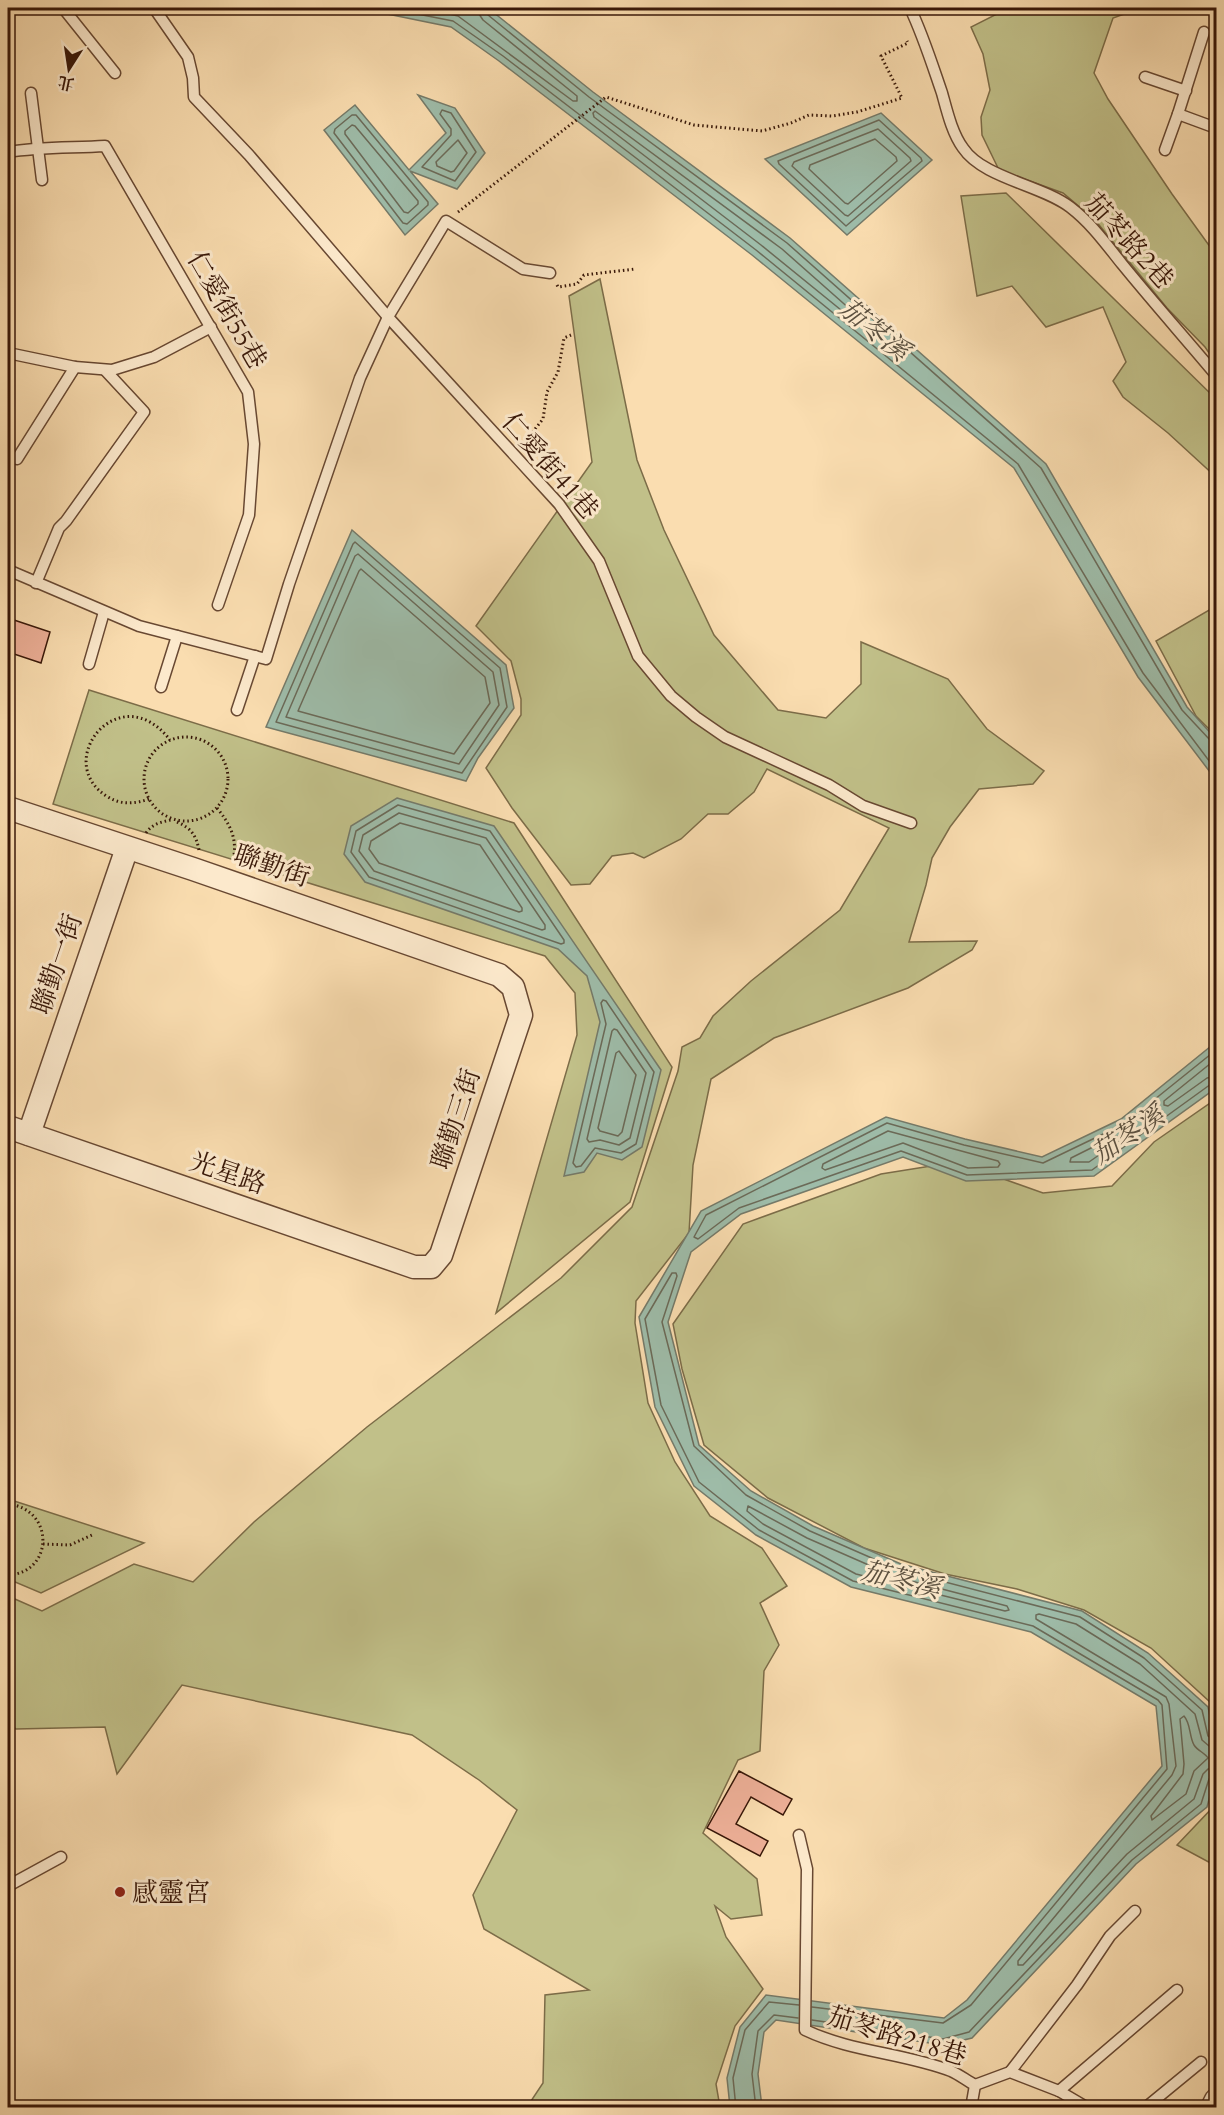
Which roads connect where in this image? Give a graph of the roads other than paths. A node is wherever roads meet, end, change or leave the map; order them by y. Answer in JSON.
{"nodes":[{"id":1,"x":63,"y":8,"type":"edge"},
{"id":2,"x":154,"y":8,"type":"edge"},
{"id":3,"x":910,"y":8,"type":"edge"},
{"id":4,"x":1204,"y":32,"type":"dead end"},
{"id":5,"x":115,"y":73,"type":"dead end"},
{"id":6,"x":1145,"y":77,"type":"dead end"},
{"id":7,"x":1186,"y":91,"type":"junction"},
{"id":8,"x":31,"y":93,"type":"dead end"},
{"id":9,"x":1178,"y":114,"type":"junction"},
{"id":10,"x":1216,"y":128,"type":"edge"},
{"id":11,"x":38,"y":148,"type":"junction"},
{"id":12,"x":1165,"y":150,"type":"dead end"},
{"id":13,"x":8,"y":152,"type":"edge"},
{"id":14,"x":42,"y":180,"type":"dead end"},
{"id":15,"x":550,"y":273,"type":"road end"},
{"id":16,"x":388,"y":317,"type":"junction"},
{"id":17,"x":211,"y":327,"type":"junction"},
{"id":18,"x":8,"y":353,"type":"edge"},
{"id":19,"x":75,"y":367,"type":"junction"},
{"id":20,"x":105,"y":370,"type":"junction"},
{"id":21,"x":1216,"y":375,"type":"edge"},
{"id":22,"x":16,"y":459,"type":"dead end"},
{"id":23,"x":8,"y":570,"type":"edge"},
{"id":24,"x":36,"y":583,"type":"junction"},
{"id":25,"x":218,"y":605,"type":"dead end"},
{"id":26,"x":104,"y":612,"type":"junction"},
{"id":27,"x":177,"y":636,"type":"junction"},
{"id":28,"x":260,"y":658,"type":"junction"},
{"id":29,"x":89,"y":664,"type":"dead end"},
{"id":30,"x":161,"y":687,"type":"dead end"},
{"id":31,"x":237,"y":710,"type":"dead end"},
{"id":32,"x":8,"y":808,"type":"edge"},
{"id":33,"x":911,"y":823,"type":"dead end"},
{"id":34,"x":133,"y":849,"type":"junction"},
{"id":35,"x":513,"y":987,"type":"joint"},
{"id":36,"x":8,"y":1126,"type":"edge"},
{"id":37,"x":29,"y":1134,"type":"junction"},
{"id":38,"x":431,"y":1267,"type":"joint"},
{"id":39,"x":799,"y":1835,"type":"dead end"},
{"id":40,"x":61,"y":1857,"type":"dead end"},
{"id":41,"x":8,"y":1886,"type":"edge"},
{"id":42,"x":1135,"y":1911,"type":"dead end"},
{"id":43,"x":1177,"y":1990,"type":"dead end"},
{"id":44,"x":1201,"y":2062,"type":"dead end"},
{"id":45,"x":1010,"y":2072,"type":"junction"},
{"id":46,"x":975,"y":2085,"type":"junction"},
{"id":47,"x":1059,"y":2091,"type":"junction"},
{"id":48,"x":1216,"y":2100,"type":"edge"},
{"id":49,"x":971,"y":2108,"type":"edge"},
{"id":50,"x":1088,"y":2108,"type":"edge"},
{"id":51,"x":1145,"y":2108,"type":"edge"},
{"id":52,"x":1212,"y":2108,"type":"edge"}],
"edges":[{"from":1,"to":5,"type":"lane"},
{"from":2,"to":16,"type":"lane","name":"仁愛街41巷"},
{"from":3,"to":21,"type":"lane","name":"茄苳路2巷"},
{"from":4,"to":7,"type":"lane"},
{"from":6,"to":7,"type":"lane"},
{"from":7,"to":9,"type":"lane"},
{"from":8,"to":11,"type":"lane"},
{"from":9,"to":10,"type":"lane"},
{"from":9,"to":12,"type":"lane"},
{"from":11,"to":13,"type":"lane","name":"仁愛街55巷"},
{"from":11,"to":14,"type":"lane"},
{"from":11,"to":17,"type":"lane","name":"仁愛街55巷"},
{"from":15,"to":16,"type":"lane"},
{"from":16,"to":28,"type":"lane"},
{"from":16,"to":33,"type":"lane","name":"仁愛街41巷"},
{"from":17,"to":20,"type":"lane"},
{"from":17,"to":25,"type":"lane","name":"仁愛街55巷"},
{"from":18,"to":19,"type":"lane"},
{"from":19,"to":20,"type":"lane"},
{"from":19,"to":22,"type":"lane"},
{"from":20,"to":24,"type":"lane"},
{"from":23,"to":24,"type":"lane"},
{"from":24,"to":26,"type":"lane"},
{"from":26,"to":27,"type":"lane"},
{"from":26,"to":29,"type":"lane"},
{"from":27,"to":28,"type":"lane"},
{"from":27,"to":30,"type":"lane"},
{"from":28,"to":31,"type":"lane"},
{"from":32,"to":34,"type":"street","name":"聯勤街"},
{"from":34,"to":35,"type":"street","name":"聯勤街"},
{"from":34,"to":37,"type":"street","name":"聯勤一街"},
{"from":35,"to":38,"type":"street","name":"聯勤三街"},
{"from":36,"to":37,"type":"street","name":"光星路"},
{"from":37,"to":38,"type":"street","name":"光星路"},
{"from":39,"to":46,"type":"lane","name":"茄苳路218巷"},
{"from":40,"to":41,"type":"lane"},
{"from":42,"to":45,"type":"lane"},
{"from":43,"to":47,"type":"lane"},
{"from":44,"to":51,"type":"lane"},
{"from":45,"to":46,"type":"lane","name":"茄苳路218巷"},
{"from":45,"to":47,"type":"lane"},
{"from":46,"to":49,"type":"lane"},
{"from":47,"to":50,"type":"lane"},
{"from":48,"to":52,"type":"street"}]}
